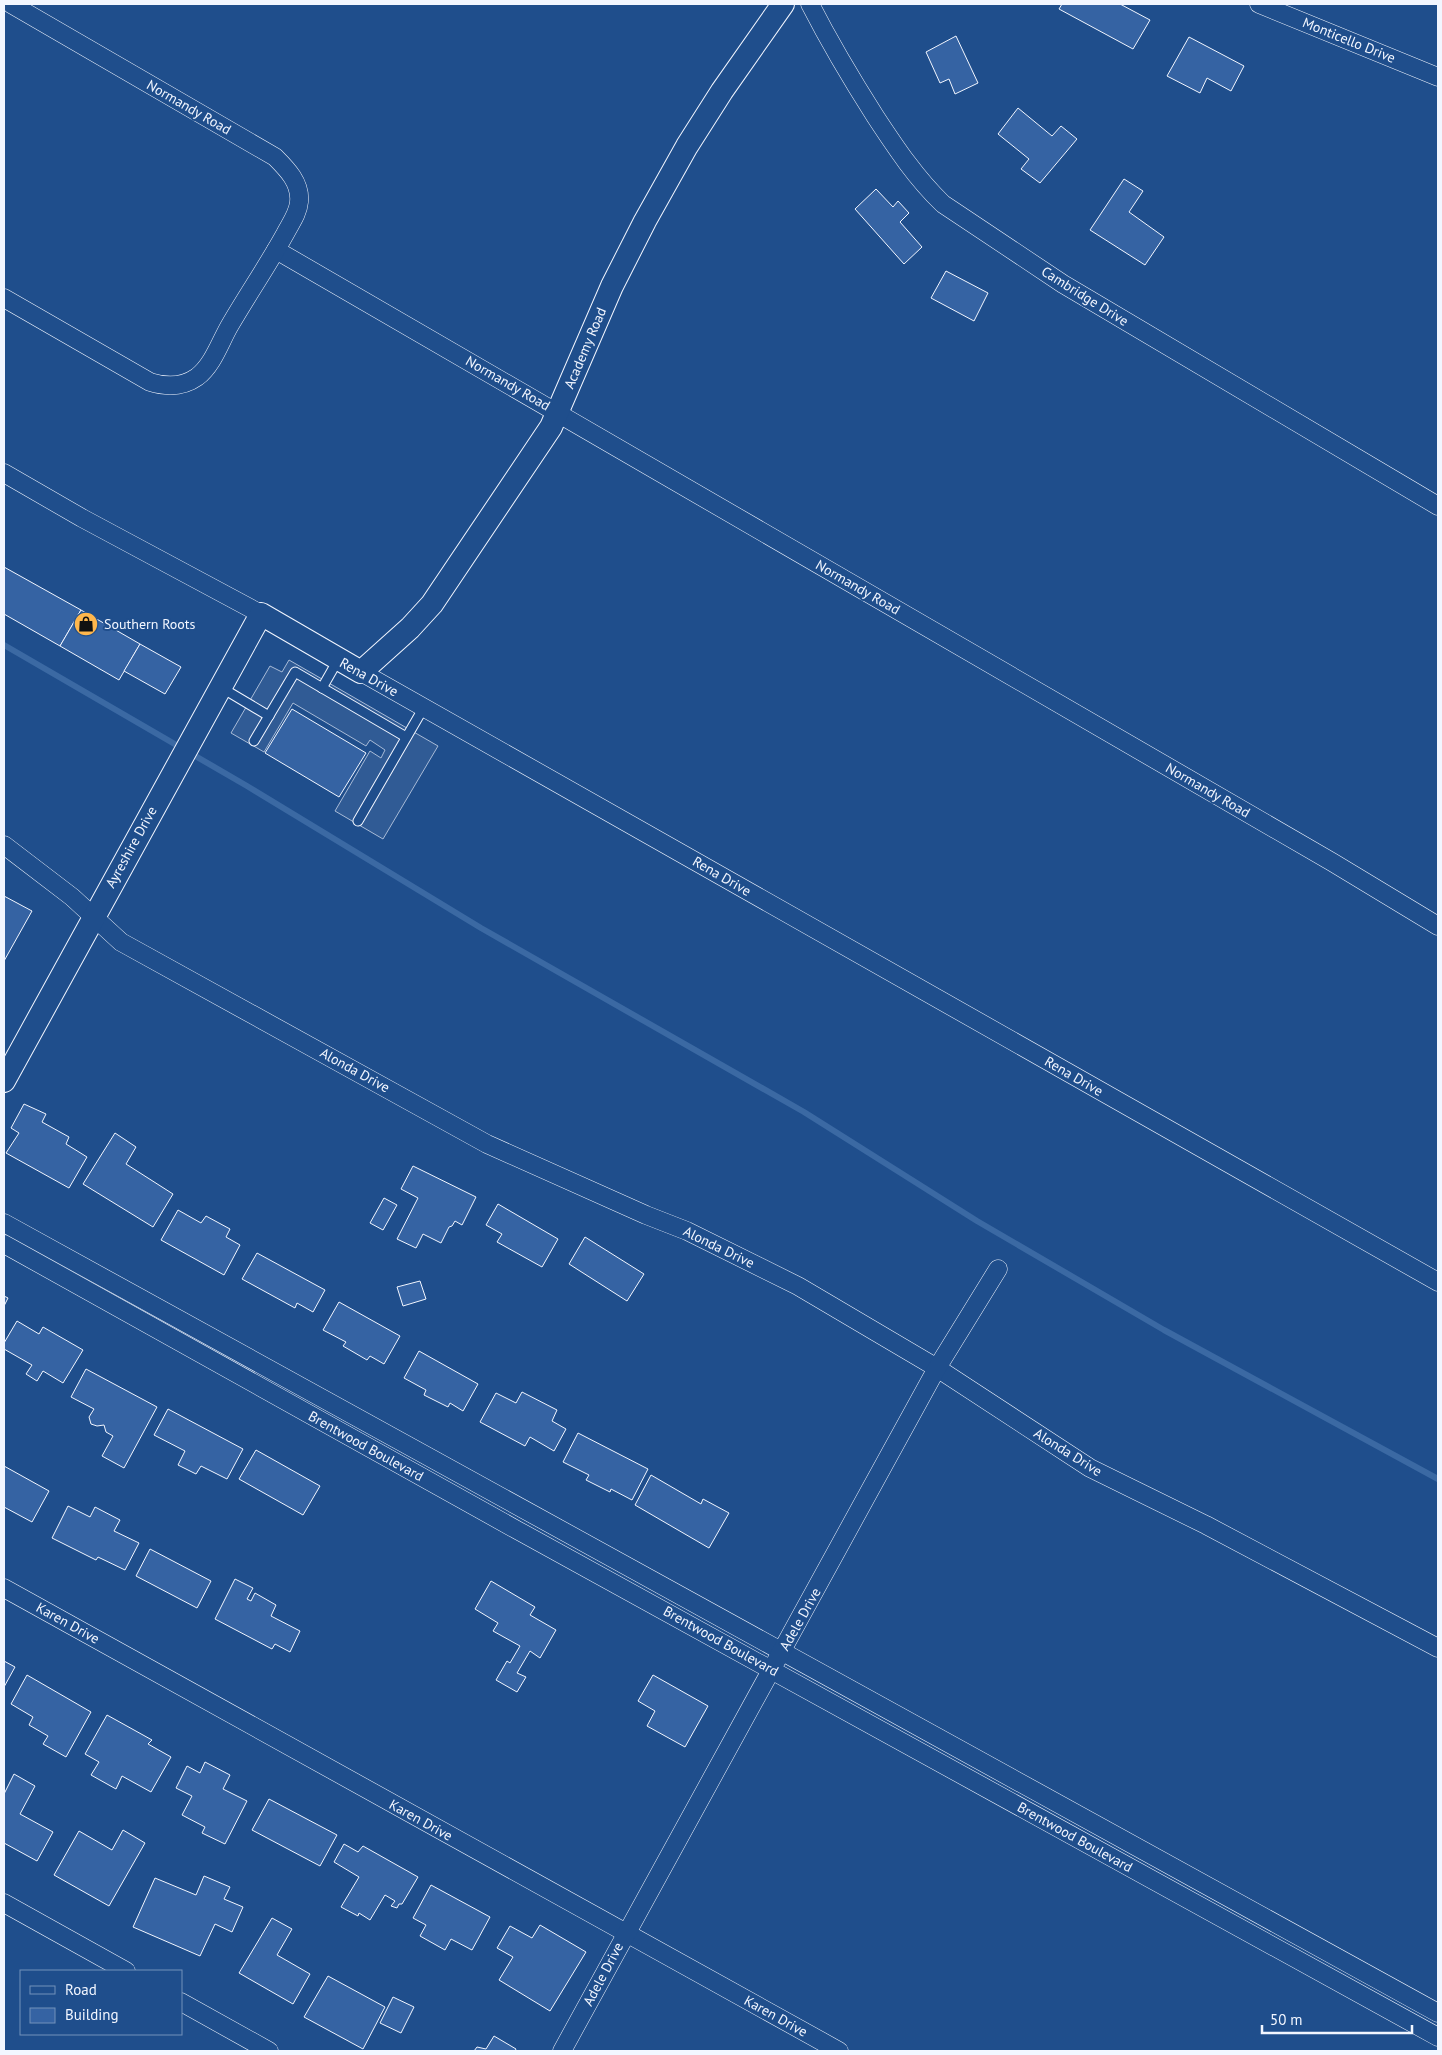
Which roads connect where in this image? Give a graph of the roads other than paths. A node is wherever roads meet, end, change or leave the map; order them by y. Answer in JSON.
{"nodes":[{"id":1,"x":11,"y":4,"type":"edge"},
{"id":2,"x":783,"y":4,"type":"edge"},
{"id":3,"x":810,"y":4,"type":"edge"},
{"id":4,"x":1259,"y":4,"type":"edge"},
{"id":5,"x":1438,"y":77,"type":"edge"},
{"id":6,"x":276,"y":250,"type":"junction"},
{"id":7,"x":4,"y":298,"type":"edge"},
{"id":8,"x":558,"y":413,"type":"junction"},
{"id":9,"x":4,"y":473,"type":"edge"},
{"id":10,"x":1438,"y":506,"type":"edge"},
{"id":11,"x":261,"y":614,"type":"junction"},
{"id":12,"x":339,"y":660,"type":"junction"},
{"id":13,"x":361,"y":672,"type":"junction"},
{"id":14,"x":220,"y":687,"type":"junction"},
{"id":15,"x":322,"y":688,"type":"junction"},
{"id":16,"x":424,"y":706,"type":"junction"},
{"id":17,"x":269,"y":716,"type":"junction"},
{"id":18,"x":406,"y":737,"type":"junction"},
{"id":19,"x":254,"y":741,"type":"dead end"},
{"id":20,"x":358,"y":821,"type":"dead end"},
{"id":21,"x":4,"y":845,"type":"edge"},
{"id":22,"x":93,"y":916,"type":"junction"},
{"id":23,"x":1438,"y":926,"type":"edge"},
{"id":24,"x":4,"y":1081,"type":"edge"},
{"id":25,"x":4,"y":1223,"type":"edge"},
{"id":26,"x":4,"y":1244,"type":"edge"},
{"id":27,"x":998,"y":1268,"type":"dead end"},
{"id":28,"x":1438,"y":1282,"type":"edge"},
{"id":29,"x":937,"y":1368,"type":"junction"},
{"id":30,"x":4,"y":1588,"type":"edge"},
{"id":31,"x":1438,"y":1648,"type":"edge"},
{"id":32,"x":782,"y":1652,"type":"junction"},
{"id":33,"x":772,"y":1670,"type":"junction"},
{"id":34,"x":4,"y":1903,"type":"edge"},
{"id":35,"x":625,"y":1933,"type":"junction"},
{"id":36,"x":124,"y":1970,"type":"edge"},
{"id":37,"x":182,"y":2003,"type":"edge"},
{"id":38,"x":1438,"y":2013,"type":"edge"},
{"id":39,"x":1438,"y":2037,"type":"edge"},
{"id":40,"x":269,"y":2051,"type":"edge"},
{"id":41,"x":562,"y":2051,"type":"edge"},
{"id":42,"x":840,"y":2051,"type":"edge"}],
"edges":[{"from":1,"to":6,"type":"street","name":"Normandy Road"},
{"from":2,"to":8,"type":"street","name":"Academy Road"},
{"from":3,"to":10,"type":"street","name":"Cambridge Drive"},
{"from":4,"to":5,"type":"street","name":"Monticello Drive"},
{"from":6,"to":7,"type":"street","name":"Normandy Road"},
{"from":6,"to":8,"type":"street","name":"Normandy Road"},
{"from":8,"to":13,"type":"street","name":"Academy Road"},
{"from":8,"to":23,"type":"street","name":"Normandy Road"},
{"from":9,"to":11,"type":"street","name":"Rena Drive"},
{"from":11,"to":12,"type":"street","name":"Rena Drive"},
{"from":11,"to":14,"type":"street","name":"Ayreshire Drive"},
{"from":12,"to":13,"type":"street","name":"Rena Drive"},
{"from":12,"to":15,"type":"lane"},
{"from":13,"to":16,"type":"street","name":"Rena Drive"},
{"from":14,"to":17,"type":"lane"},
{"from":14,"to":22,"type":"street","name":"Ayreshire Drive"},
{"from":15,"to":17,"type":"lane"},
{"from":15,"to":18,"type":"lane"},
{"from":16,"to":18,"type":"lane"},
{"from":16,"to":28,"type":"street","name":"Rena Drive"},
{"from":17,"to":19,"type":"lane"},
{"from":18,"to":20,"type":"lane"},
{"from":21,"to":22,"type":"street","name":"Alonda Drive"},
{"from":22,"to":24,"type":"street","name":"Ayreshire Drive"},
{"from":22,"to":29,"type":"street","name":"Alonda Drive"},
{"from":25,"to":32,"type":"street","name":"Brentwood Boulevard"},
{"from":26,"to":33,"type":"street","name":"Brentwood Boulevard"},
{"from":27,"to":29,"type":"street","name":"Adele Drive"},
{"from":29,"to":31,"type":"street","name":"Alonda Drive"},
{"from":29,"to":32,"type":"street","name":"Adele Drive"},
{"from":30,"to":35,"type":"street","name":"Karen Drive"},
{"from":32,"to":33,"type":"street","name":"Adele Drive"},
{"from":32,"to":38,"type":"street","name":"Brentwood Boulevard"},
{"from":33,"to":35,"type":"street","name":"Adele Drive"},
{"from":33,"to":39,"type":"street","name":"Brentwood Boulevard"},
{"from":34,"to":36,"type":"street"},
{"from":35,"to":41,"type":"street","name":"Adele Drive"},
{"from":35,"to":42,"type":"street","name":"Karen Drive"},
{"from":37,"to":40,"type":"street"}]}
